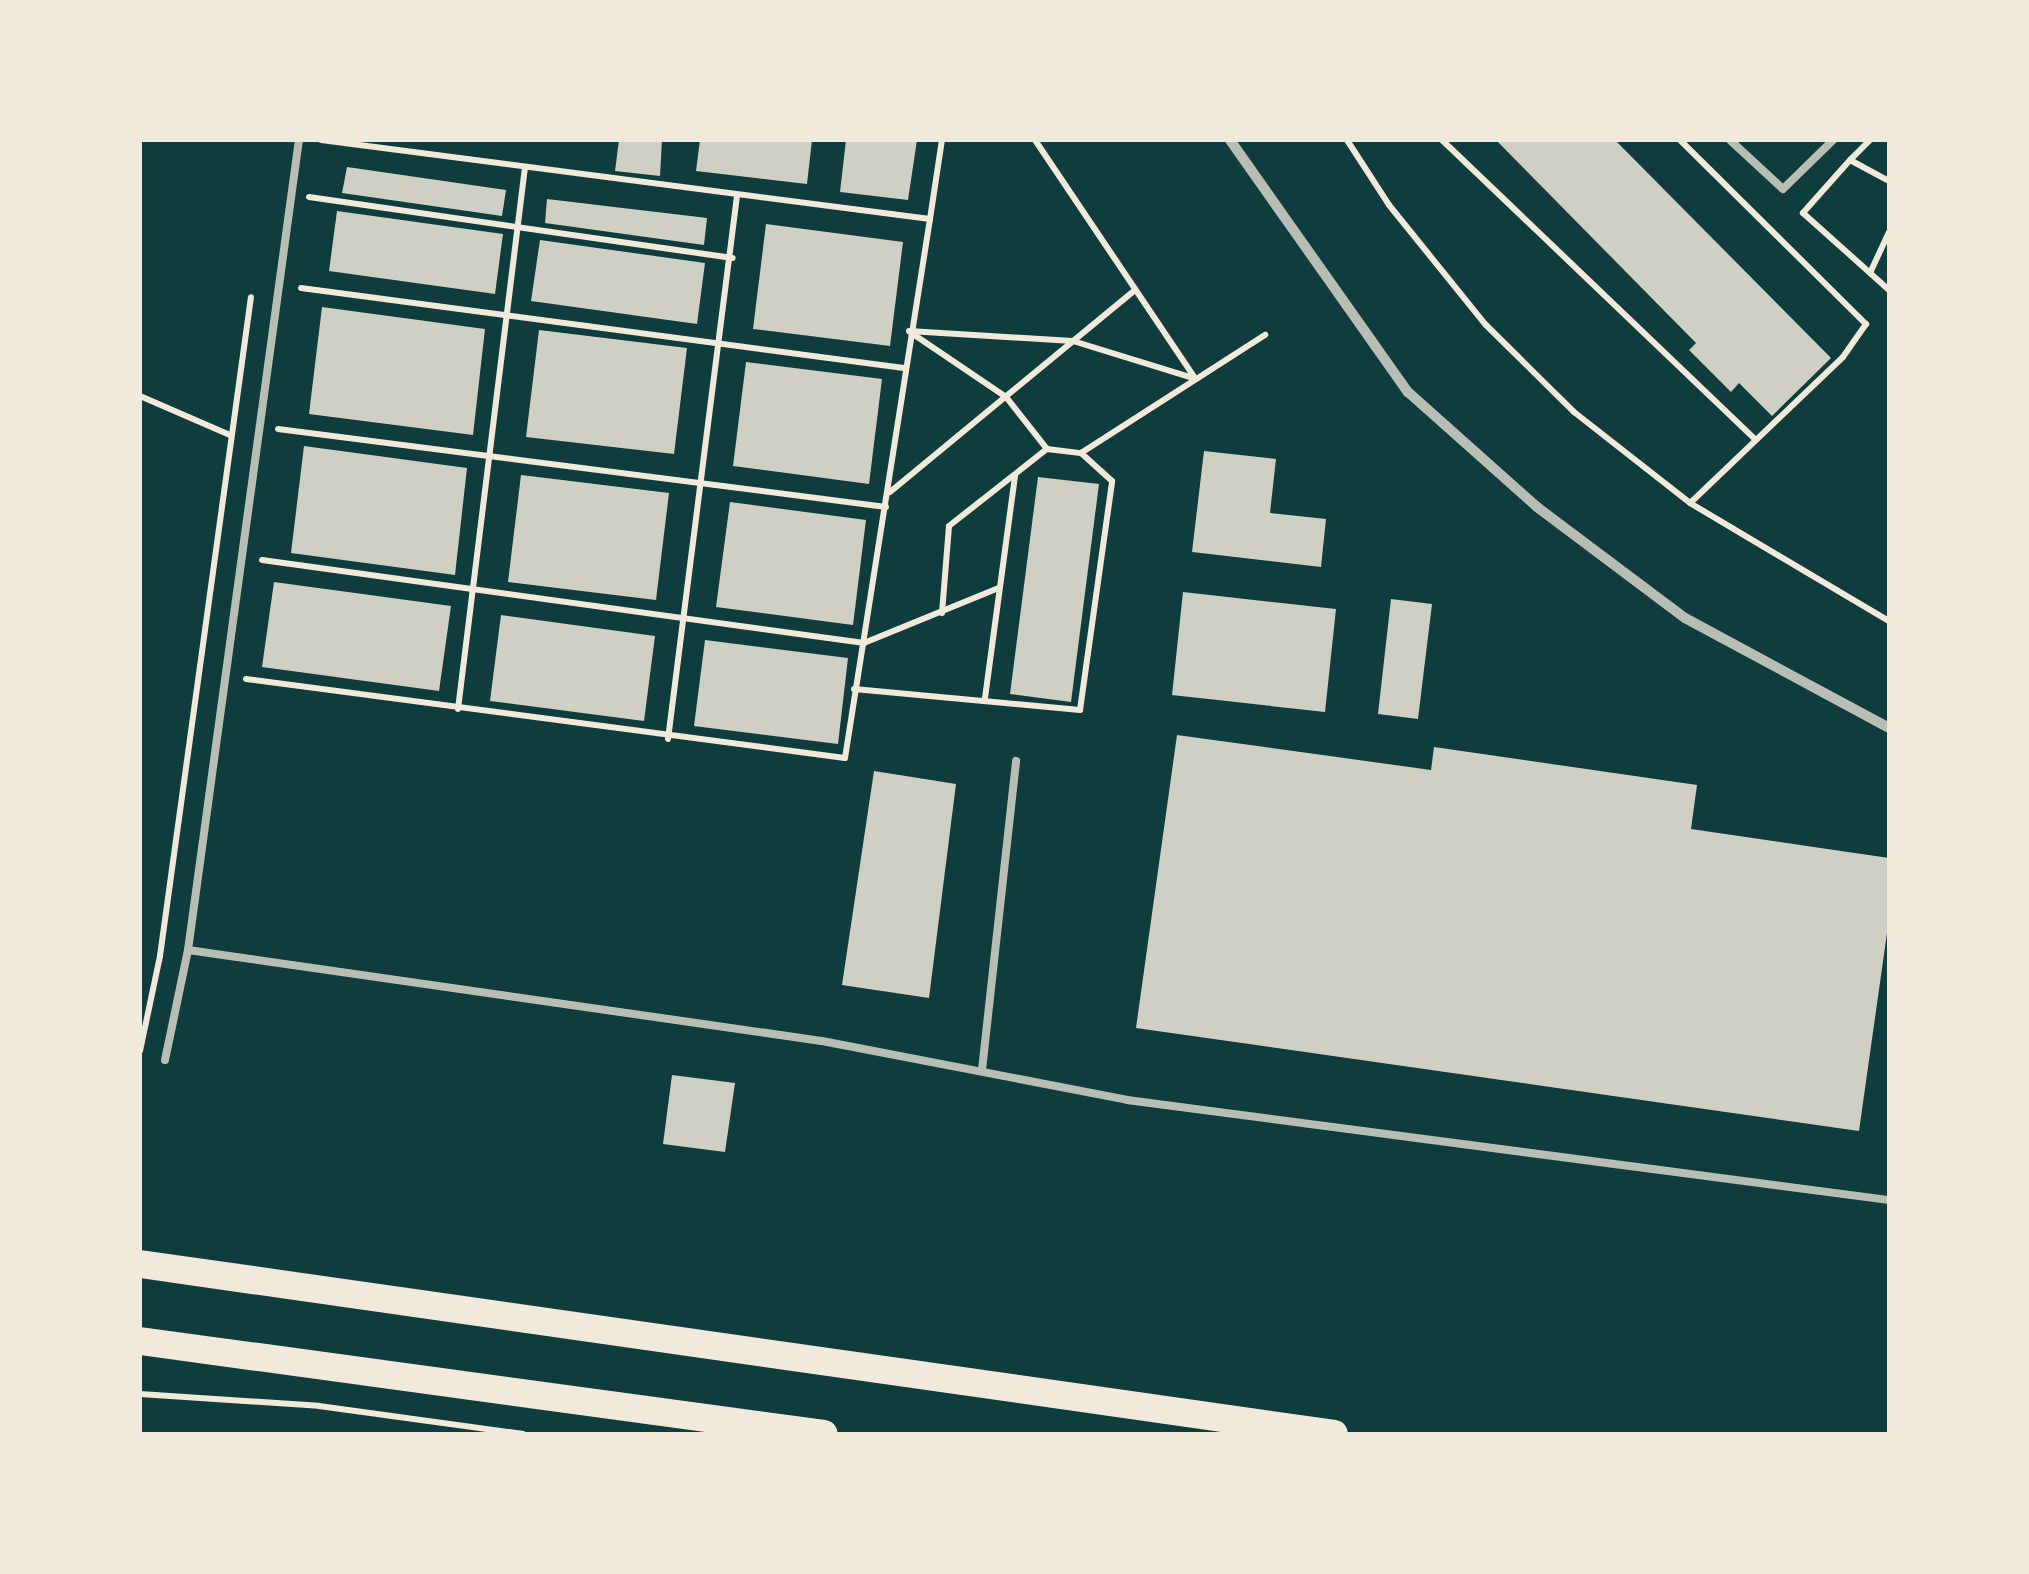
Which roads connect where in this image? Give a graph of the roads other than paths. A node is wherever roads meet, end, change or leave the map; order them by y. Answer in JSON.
{"nodes":[{"id":1,"x":298,"y":140,"type":"edge"},
{"id":2,"x":1230,"y":140,"type":"edge"},
{"id":3,"x":1730,"y":140,"type":"edge"},
{"id":4,"x":1834,"y":140,"type":"edge"},
{"id":5,"x":1889,"y":728,"type":"edge"},
{"id":6,"x":1016,"y":761,"type":"dead end"},
{"id":7,"x":188,"y":950,"type":"junction"},
{"id":8,"x":165,"y":1060,"type":"dead end"},
{"id":9,"x":982,"y":1070,"type":"junction"},
{"id":10,"x":1889,"y":1200,"type":"edge"},
{"id":11,"x":140,"y":1264,"type":"edge"},
{"id":12,"x":140,"y":1341,"type":"edge"},
{"id":13,"x":824,"y":1434,"type":"edge"},
{"id":14,"x":1334,"y":1434,"type":"edge"}],
"edges":[{"from":1,"to":7,"type":"lane"},
{"from":2,"to":5,"type":"street"},
{"from":3,"to":4,"type":"lane"},
{"from":6,"to":9,"type":"lane"},
{"from":7,"to":8,"type":"lane"},
{"from":7,"to":9,"type":"lane"},
{"from":9,"to":10,"type":"lane"},
{"from":11,"to":14,"type":"highway"},
{"from":12,"to":13,"type":"highway"}]}
